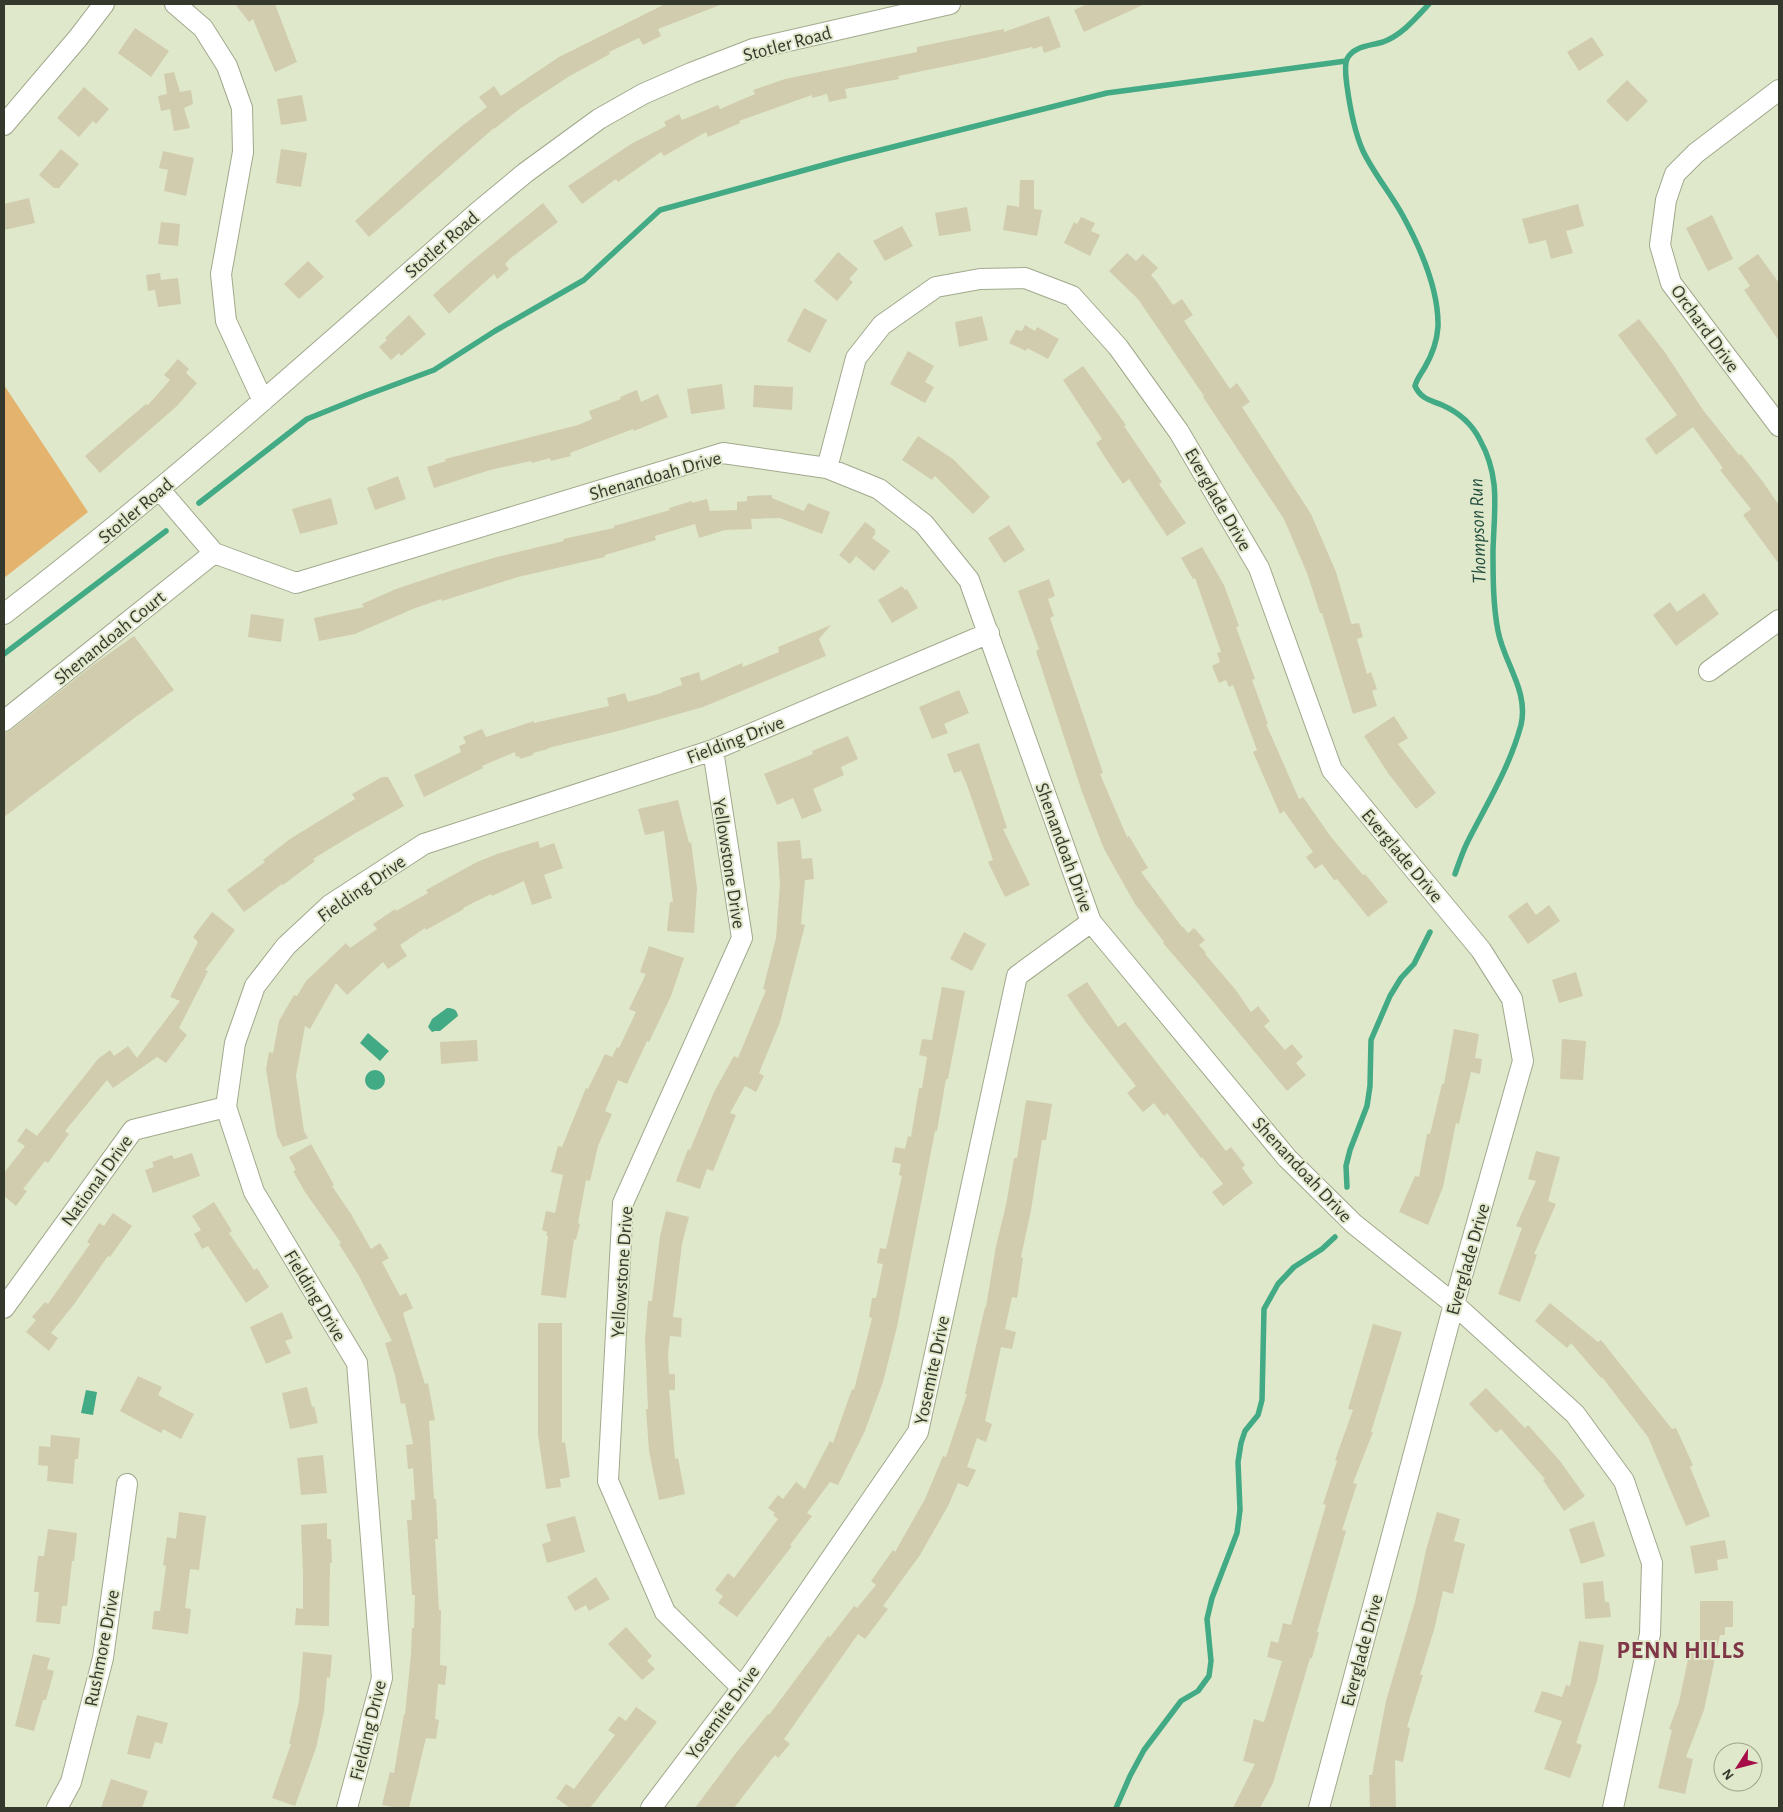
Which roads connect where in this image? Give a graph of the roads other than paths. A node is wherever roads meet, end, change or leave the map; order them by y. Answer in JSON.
{"nodes":[{"id":1,"x":104,"y":4,"type":"edge"},
{"id":2,"x":175,"y":4,"type":"edge"},
{"id":3,"x":950,"y":4,"type":"edge"},
{"id":4,"x":1779,"y":90,"type":"edge"},
{"id":5,"x":4,"y":125,"type":"edge"},
{"id":6,"x":263,"y":401,"type":"junction"},
{"id":7,"x":1779,"y":426,"type":"edge"},
{"id":8,"x":827,"y":468,"type":"junction"},
{"id":9,"x":160,"y":490,"type":"junction"},
{"id":10,"x":214,"y":553,"type":"junction"},
{"id":11,"x":4,"y":614,"type":"edge"},
{"id":12,"x":1779,"y":620,"type":"edge"},
{"id":13,"x":989,"y":633,"type":"junction"},
{"id":14,"x":1709,"y":671,"type":"dead end"},
{"id":15,"x":4,"y":721,"type":"edge"},
{"id":16,"x":713,"y":750,"type":"junction"},
{"id":17,"x":1092,"y":922,"type":"junction"},
{"id":18,"x":226,"y":1107,"type":"junction"},
{"id":19,"x":1454,"y":1304,"type":"junction"},
{"id":20,"x":4,"y":1308,"type":"edge"},
{"id":21,"x":127,"y":1484,"type":"dead end"},
{"id":22,"x":742,"y":1688,"type":"junction"},
{"id":23,"x":57,"y":1808,"type":"edge"},
{"id":24,"x":347,"y":1808,"type":"edge"},
{"id":25,"x":651,"y":1808,"type":"edge"},
{"id":26,"x":1319,"y":1808,"type":"edge"},
{"id":27,"x":1614,"y":1808,"type":"edge"}],
"edges":[{"from":1,"to":5,"type":"street"},
{"from":2,"to":6,"type":"street"},
{"from":3,"to":6,"type":"street","name":"Stotler Road"},
{"from":4,"to":7,"type":"street","name":"Orchard Drive"},
{"from":6,"to":9,"type":"street","name":"Stotler Road"},
{"from":8,"to":10,"type":"street","name":"Shenandoah Drive"},
{"from":8,"to":13,"type":"street","name":"Shenandoah Drive"},
{"from":8,"to":19,"type":"street","name":"Everglade Drive"},
{"from":9,"to":10,"type":"street","name":"Shenandoah Drive"},
{"from":9,"to":11,"type":"street","name":"Stotler Road"},
{"from":10,"to":15,"type":"street","name":"Shenandoah Court"},
{"from":12,"to":14,"type":"street"},
{"from":13,"to":16,"type":"street","name":"Fielding Drive"},
{"from":13,"to":17,"type":"street","name":"Shenandoah Drive"},
{"from":16,"to":18,"type":"street","name":"Fielding Drive"},
{"from":16,"to":22,"type":"street","name":"Yellowstone Drive"},
{"from":17,"to":19,"type":"street","name":"Shenandoah Drive"},
{"from":17,"to":22,"type":"street","name":"Yosemite Drive"},
{"from":18,"to":20,"type":"street","name":"National Drive"},
{"from":18,"to":24,"type":"street","name":"Fielding Drive"},
{"from":19,"to":26,"type":"street","name":"Everglade Drive"},
{"from":19,"to":27,"type":"street","name":"Shenandoah Drive"},
{"from":21,"to":23,"type":"street","name":"Rushmore Drive"},
{"from":22,"to":25,"type":"street","name":"Yosemite Drive"}]}
